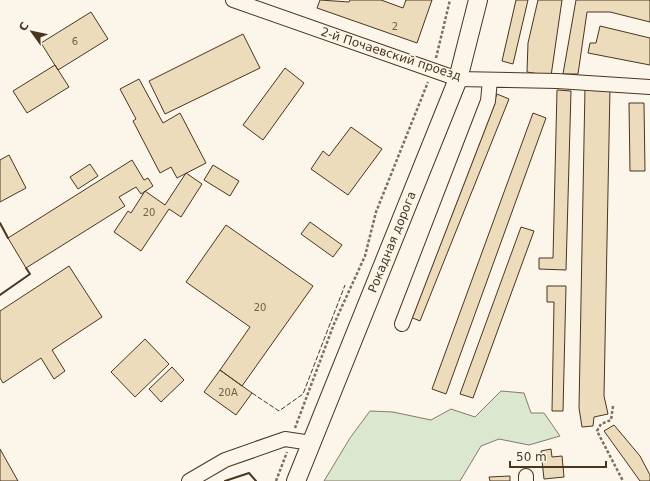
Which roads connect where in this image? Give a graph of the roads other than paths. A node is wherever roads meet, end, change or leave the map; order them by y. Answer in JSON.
{"nodes":[{"id":1,"x":233,"y":0,"type":"edge"},
{"id":2,"x":478,"y":0,"type":"edge"},
{"id":3,"x":458,"y":79,"type":"junction"},
{"id":4,"x":490,"y":80,"type":"junction"},
{"id":5,"x":650,"y":87,"type":"edge"},
{"id":6,"x":402,"y":324,"type":"dead end"},
{"id":7,"x":311,"y":443,"type":"junction"},
{"id":8,"x":189,"y":481,"type":"edge"},
{"id":9,"x":296,"y":481,"type":"edge"}],
"edges":[{"from":1,"to":3,"type":"street","name":"2-й Почаевский проезд"},
{"from":2,"to":3,"type":"main road","name":"Рокадная дорога"},
{"from":3,"to":4,"type":"street","name":"2-й Почаевский проезд"},
{"from":3,"to":7,"type":"main road","name":"Рокадная дорога"},
{"from":4,"to":5,"type":"street","name":"2-й Почаевский проезд"},
{"from":4,"to":6,"type":"street"},
{"from":7,"to":8,"type":"street"},
{"from":7,"to":9,"type":"main road","name":"Рокадная дорога"}]}
